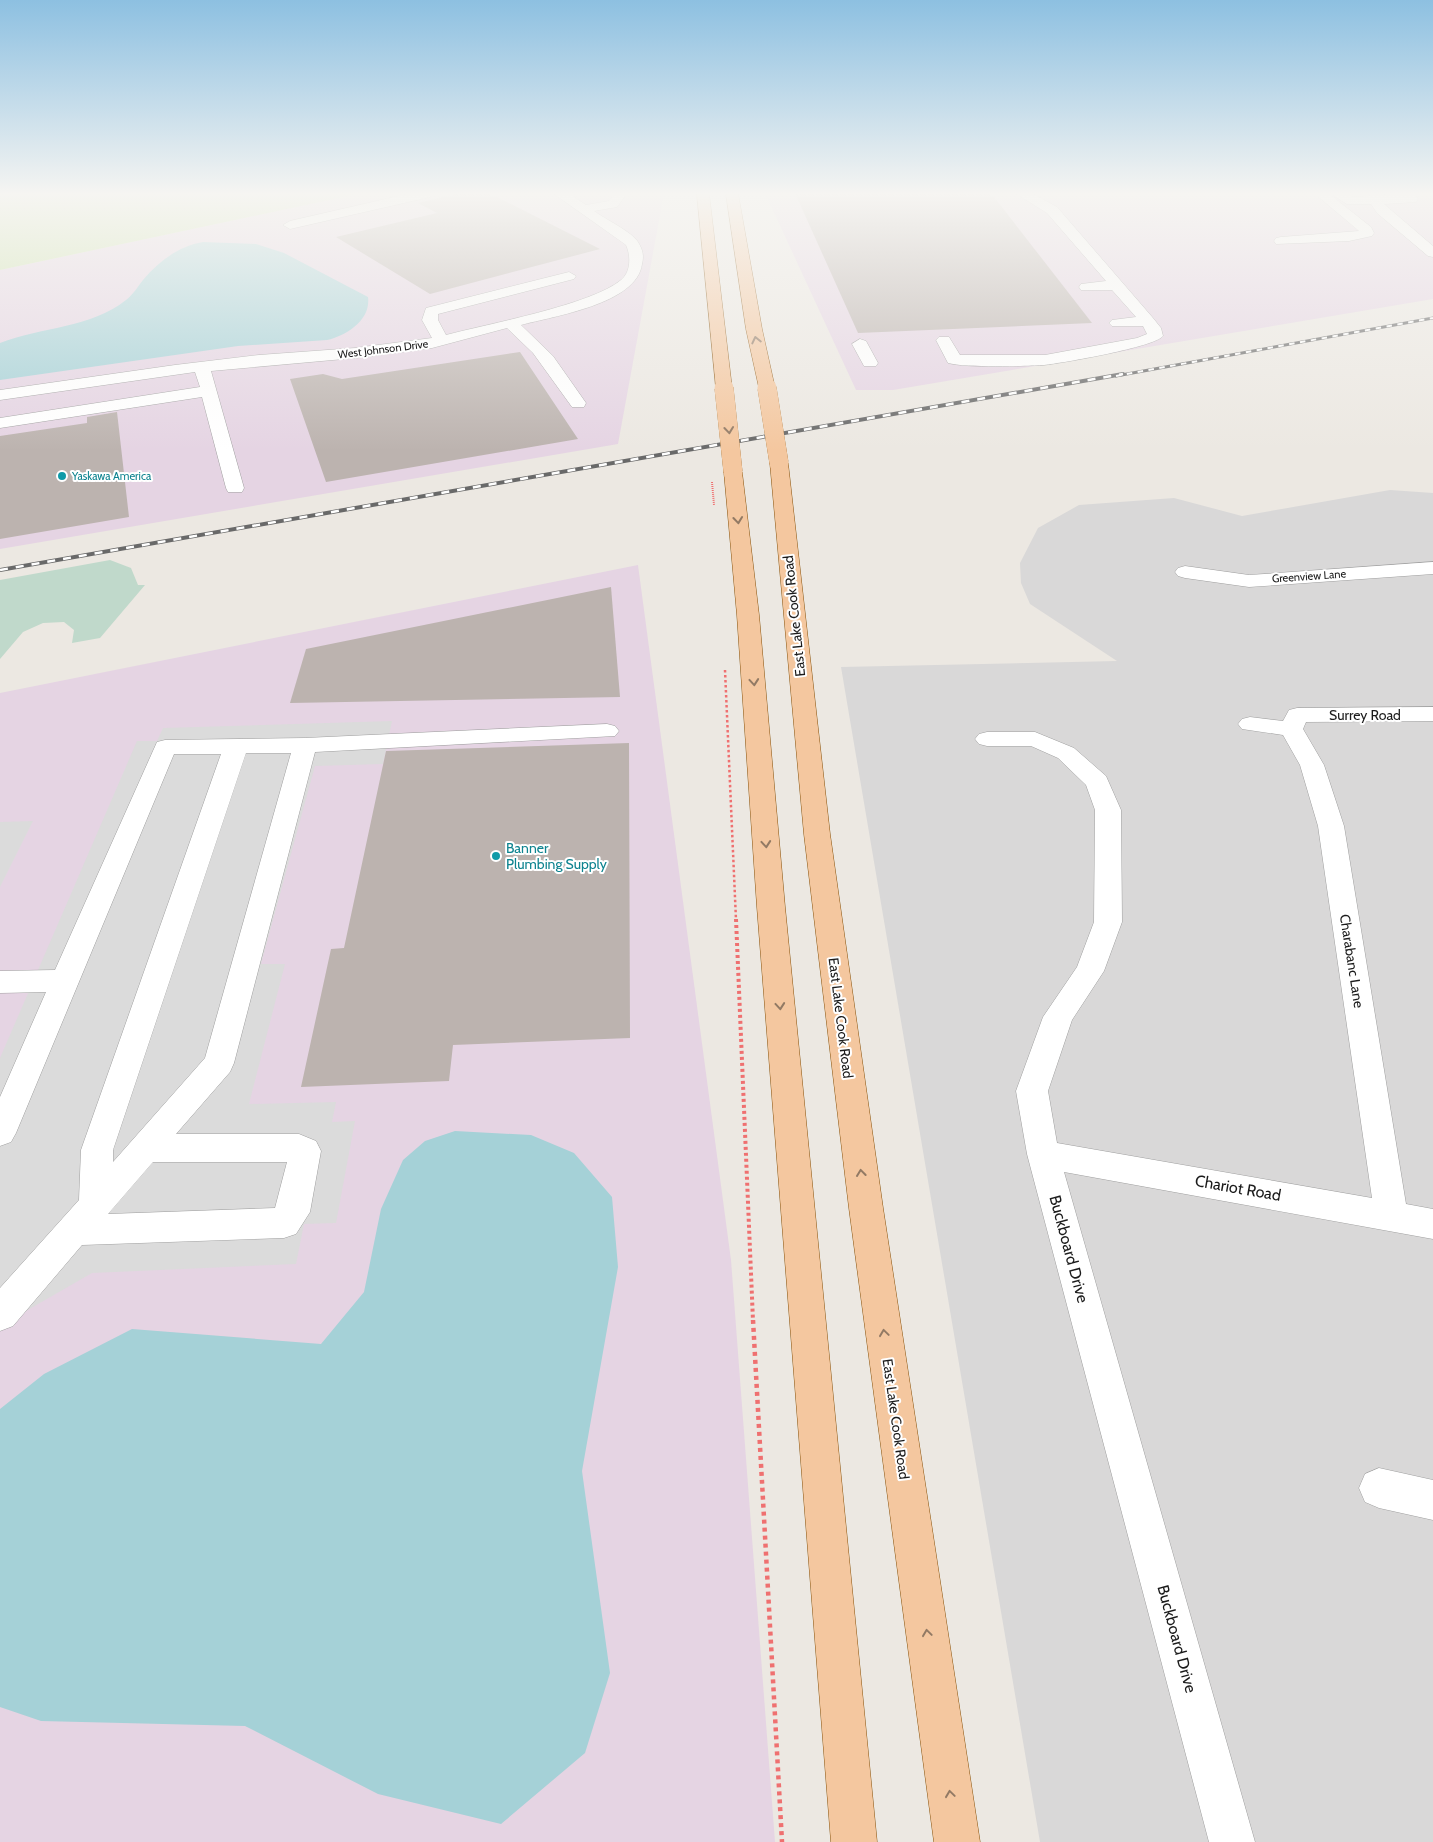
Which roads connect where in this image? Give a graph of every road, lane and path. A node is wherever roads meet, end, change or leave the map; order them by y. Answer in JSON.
{"nodes":[{"id":1,"x":556,"y":279,"type":"edge"},
{"id":2,"x":629,"y":279,"type":"edge"},
{"id":3,"x":712,"y":279,"type":"edge"},
{"id":4,"x":746,"y":279,"type":"edge"},
{"id":5,"x":1112,"y":279,"type":"edge"},
{"id":6,"x":1117,"y":285,"type":"junction"},
{"id":7,"x":1086,"y":287,"type":"dead end"},
{"id":8,"x":1148,"y":321,"type":"junction"},
{"id":9,"x":509,"y":323,"type":"junction"},
{"id":10,"x":1117,"y":323,"type":"dead end"},
{"id":11,"x":441,"y":340,"type":"junction"},
{"id":12,"x":944,"y":340,"type":"dead end"},
{"id":13,"x":860,"y":344,"type":"dead end"},
{"id":14,"x":1016,"y":346,"type":"dead end"},
{"id":15,"x":1026,"y":360,"type":"junction"},
{"id":16,"x":870,"y":364,"type":"dead end"},
{"id":17,"x":202,"y":367,"type":"junction"},
{"id":18,"x":209,"y":391,"type":"junction"},
{"id":19,"x":0,"y":395,"type":"edge"},
{"id":20,"x":578,"y":403,"type":"dead end"},
{"id":21,"x":0,"y":423,"type":"edge"},
{"id":22,"x":234,"y":488,"type":"dead end"},
{"id":23,"x":714,"y":505,"type":"dead end"},
{"id":24,"x":715,"y":514,"type":"dead end"},
{"id":25,"x":1433,"y":568,"type":"edge"},
{"id":26,"x":1185,"y":572,"type":"dead end"},
{"id":27,"x":725,"y":668,"type":"dead end"},
{"id":28,"x":1433,"y":714,"type":"edge"},
{"id":29,"x":1294,"y":722,"type":"junction"},
{"id":30,"x":1250,"y":724,"type":"dead end"},
{"id":31,"x":606,"y":731,"type":"dead end"},
{"id":32,"x":987,"y":738,"type":"dead end"},
{"id":33,"x":305,"y":745,"type":"junction"},
{"id":34,"x":236,"y":746,"type":"junction"},
{"id":35,"x":65,"y":981,"type":"junction"},
{"id":36,"x":0,"y":982,"type":"edge"},
{"id":37,"x":0,"y":1133,"type":"edge"},
{"id":38,"x":145,"y":1148,"type":"junction"},
{"id":39,"x":1043,"y":1154,"type":"junction"},
{"id":40,"x":96,"y":1205,"type":"junction"},
{"id":41,"x":1391,"y":1215,"type":"junction"},
{"id":42,"x":1433,"y":1224,"type":"edge"},
{"id":43,"x":73,"y":1230,"type":"junction"},
{"id":44,"x":0,"y":1314,"type":"edge"},
{"id":45,"x":1379,"y":1488,"type":"dead end"},
{"id":46,"x":1433,"y":1500,"type":"edge"},
{"id":47,"x":782,"y":1842,"type":"edge"},
{"id":48,"x":854,"y":1842,"type":"edge"},
{"id":49,"x":957,"y":1842,"type":"edge"},
{"id":50,"x":1232,"y":1842,"type":"edge"}],
"edges":[{"from":1,"to":11,"type":"street"},
{"from":2,"to":9,"type":"street","name":"West Johnson Drive"},
{"from":3,"to":48,"type":"main road","one_way":true,"bridge":true},
{"from":49,"to":4,"type":"main road","name":"East Lake Cook Road","one_way":true,"bridge":true},
{"from":5,"to":6,"type":"street"},
{"from":6,"to":7,"type":"street"},
{"from":6,"to":8,"type":"street"},
{"from":8,"to":10,"type":"street"},
{"from":8,"to":15,"type":"street"},
{"from":9,"to":11,"type":"street","name":"West Johnson Drive"},
{"from":9,"to":20,"type":"street"},
{"from":11,"to":17,"type":"street","name":"West Johnson Drive"},
{"from":12,"to":15,"type":"street"},
{"from":13,"to":16,"type":"street"},
{"from":14,"to":15,"type":"street"},
{"from":17,"to":18,"type":"street"},
{"from":17,"to":19,"type":"street","name":"West Johnson Drive"},
{"from":18,"to":21,"type":"street"},
{"from":18,"to":22,"type":"street"},
{"from":23,"to":24,"type":"path"},
{"from":25,"to":26,"type":"street","name":"Greenview Lane"},
{"from":27,"to":47,"type":"path"},
{"from":28,"to":29,"type":"street","name":"Surrey Road"},
{"from":29,"to":30,"type":"street","name":"Surrey Road"},
{"from":29,"to":41,"type":"street","name":"Charabanc Lane"},
{"from":31,"to":33,"type":"street"},
{"from":32,"to":39,"type":"street","name":"Buckboard Drive"},
{"from":33,"to":34,"type":"street"},
{"from":33,"to":38,"type":"street"},
{"from":34,"to":35,"type":"street"},
{"from":34,"to":40,"type":"street"},
{"from":35,"to":36,"type":"street"},
{"from":35,"to":37,"type":"street"},
{"from":38,"to":40,"type":"street"},
{"from":38,"to":43,"type":"street"},
{"from":39,"to":41,"type":"street","name":"Chariot Road"},
{"from":39,"to":50,"type":"street","name":"Buckboard Drive"},
{"from":40,"to":43,"type":"street"},
{"from":41,"to":42,"type":"street","name":"Chariot Road"},
{"from":43,"to":44,"type":"street"},
{"from":45,"to":46,"type":"street"}]}
